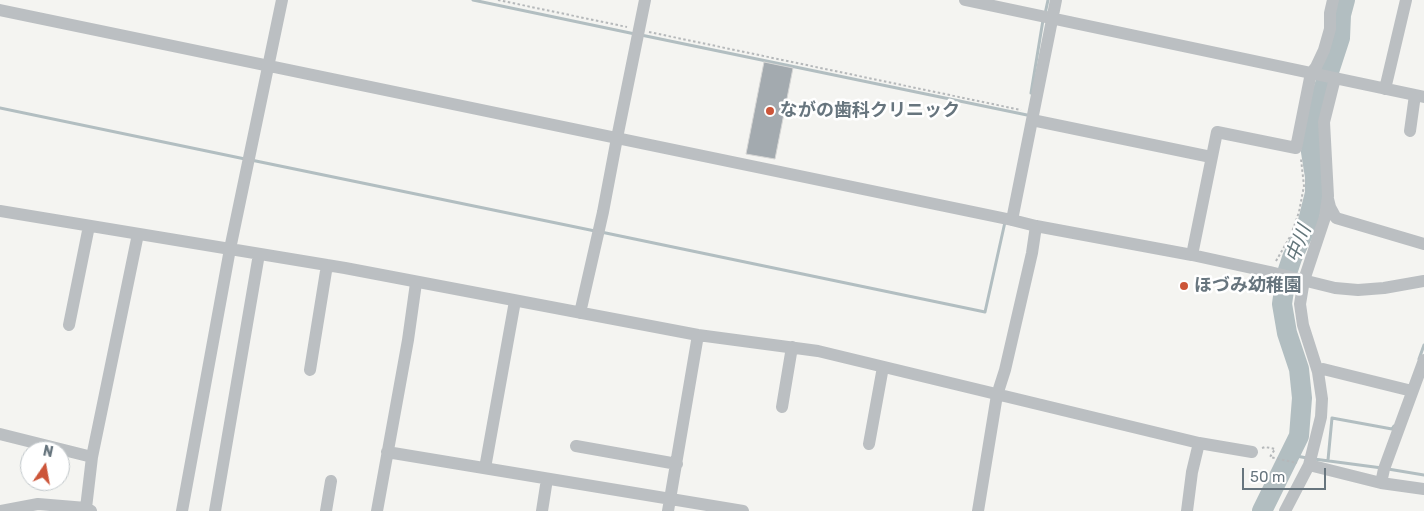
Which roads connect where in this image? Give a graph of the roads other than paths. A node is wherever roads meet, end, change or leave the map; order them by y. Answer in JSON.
{"nodes":[{"id":1,"x":282,"y":0,"type":"edge"},
{"id":2,"x":645,"y":0,"type":"edge"},
{"id":3,"x":965,"y":0,"type":"edge"},
{"id":4,"x":1056,"y":0,"type":"edge"},
{"id":5,"x":1333,"y":0,"type":"edge"},
{"id":6,"x":1406,"y":0,"type":"edge"},
{"id":7,"x":0,"y":10,"type":"edge"},
{"id":8,"x":1052,"y":19,"type":"junction"},
{"id":9,"x":268,"y":66,"type":"junction"},
{"id":10,"x":1311,"y":73,"type":"junction"},
{"id":11,"x":1335,"y":78,"type":"junction"},
{"id":12,"x":1385,"y":89,"type":"junction"},
{"id":13,"x":1420,"y":96,"type":"edge"},
{"id":14,"x":1033,"y":116,"type":"junction"},
{"id":15,"x":1410,"y":131,"type":"dead end"},
{"id":16,"x":616,"y":138,"type":"junction"},
{"id":17,"x":1212,"y":157,"type":"junction"},
{"id":18,"x":1328,"y":196,"type":"junction"},
{"id":19,"x":0,"y":211,"type":"edge"},
{"id":20,"x":1012,"y":220,"type":"junction"},
{"id":21,"x":89,"y":226,"type":"junction"},
{"id":22,"x":1036,"y":226,"type":"junction"},
{"id":23,"x":138,"y":234,"type":"junction"},
{"id":24,"x":1424,"y":244,"type":"edge"},
{"id":25,"x":230,"y":249,"type":"junction"},
{"id":26,"x":259,"y":254,"type":"junction"},
{"id":27,"x":1192,"y":256,"type":"junction"},
{"id":28,"x":327,"y":265,"type":"junction"},
{"id":29,"x":1304,"y":280,"type":"junction"},
{"id":30,"x":1424,"y":281,"type":"edge"},
{"id":31,"x":416,"y":283,"type":"junction"},
{"id":32,"x":515,"y":301,"type":"junction"},
{"id":33,"x":580,"y":313,"type":"junction"},
{"id":34,"x":69,"y":325,"type":"dead end"},
{"id":35,"x":698,"y":335,"type":"junction"},
{"id":36,"x":792,"y":347,"type":"junction"},
{"id":37,"x":1424,"y":360,"type":"edge"},
{"id":38,"x":884,"y":367,"type":"junction"},
{"id":39,"x":1323,"y":369,"type":"dead end"},
{"id":40,"x":310,"y":370,"type":"dead end"},
{"id":41,"x":1412,"y":391,"type":"junction"},
{"id":42,"x":997,"y":395,"type":"junction"},
{"id":43,"x":782,"y":408,"type":"dead end"},
{"id":44,"x":0,"y":434,"type":"edge"},
{"id":45,"x":1199,"y":443,"type":"junction"},
{"id":46,"x":869,"y":444,"type":"dead end"},
{"id":47,"x":576,"y":446,"type":"dead end"},
{"id":48,"x":387,"y":452,"type":"junction"},
{"id":49,"x":1252,"y":452,"type":"road end"},
{"id":50,"x":92,"y":457,"type":"junction"},
{"id":51,"x":677,"y":464,"type":"junction"},
{"id":52,"x":1309,"y":466,"type":"junction"},
{"id":53,"x":485,"y":468,"type":"junction"},
{"id":54,"x":547,"y":479,"type":"junction"},
{"id":55,"x":332,"y":481,"type":"dead end"},
{"id":56,"x":1381,"y":483,"type":"junction"},
{"id":57,"x":1424,"y":489,"type":"edge"},
{"id":58,"x":670,"y":505,"type":"edge"},
{"id":59,"x":88,"y":510,"type":"edge"},
{"id":60,"x":0,"y":511,"type":"edge"},
{"id":61,"x":182,"y":511,"type":"edge"},
{"id":62,"x":215,"y":511,"type":"edge"},
{"id":63,"x":326,"y":511,"type":"edge"},
{"id":64,"x":377,"y":511,"type":"edge"},
{"id":65,"x":542,"y":511,"type":"edge"},
{"id":66,"x":743,"y":511,"type":"edge"},
{"id":67,"x":978,"y":511,"type":"edge"},
{"id":68,"x":1187,"y":511,"type":"edge"},
{"id":69,"x":1285,"y":511,"type":"edge"}],
"edges":[{"from":1,"to":9,"type":"street"},
{"from":2,"to":16,"type":"street"},
{"from":3,"to":8,"type":"street"},
{"from":4,"to":8,"type":"street"},
{"from":5,"to":10,"type":"street"},
{"from":6,"to":12,"type":"street"},
{"from":7,"to":9,"type":"street"},
{"from":8,"to":10,"type":"street"},
{"from":8,"to":14,"type":"street"},
{"from":9,"to":16,"type":"street"},
{"from":9,"to":25,"type":"street"},
{"from":10,"to":11,"type":"street"},
{"from":10,"to":17,"type":"street"},
{"from":11,"to":12,"type":"street"},
{"from":11,"to":18,"type":"street"},
{"from":12,"to":13,"type":"street"},
{"from":13,"to":15,"type":"street"},
{"from":14,"to":17,"type":"street"},
{"from":14,"to":20,"type":"street"},
{"from":16,"to":20,"type":"street"},
{"from":16,"to":33,"type":"street"},
{"from":17,"to":27,"type":"street"},
{"from":18,"to":24,"type":"street"},
{"from":18,"to":29,"type":"street"},
{"from":19,"to":21,"type":"street"},
{"from":20,"to":22,"type":"street"},
{"from":21,"to":23,"type":"street"},
{"from":21,"to":34,"type":"street"},
{"from":22,"to":27,"type":"street"},
{"from":22,"to":42,"type":"street"},
{"from":23,"to":25,"type":"street"},
{"from":23,"to":50,"type":"street"},
{"from":25,"to":26,"type":"street"},
{"from":25,"to":61,"type":"street"},
{"from":26,"to":28,"type":"street"},
{"from":26,"to":62,"type":"street"},
{"from":27,"to":29,"type":"street"},
{"from":28,"to":31,"type":"street"},
{"from":28,"to":40,"type":"street"},
{"from":29,"to":30,"type":"street"},
{"from":29,"to":52,"type":"street"},
{"from":31,"to":32,"type":"street"},
{"from":31,"to":48,"type":"street"},
{"from":32,"to":33,"type":"street"},
{"from":32,"to":53,"type":"street"},
{"from":33,"to":35,"type":"street"},
{"from":35,"to":36,"type":"street"},
{"from":35,"to":51,"type":"street"},
{"from":36,"to":38,"type":"street"},
{"from":36,"to":43,"type":"street"},
{"from":37,"to":41,"type":"street"},
{"from":38,"to":42,"type":"street"},
{"from":38,"to":46,"type":"street"},
{"from":39,"to":41,"type":"street"},
{"from":41,"to":56,"type":"street"},
{"from":42,"to":45,"type":"street"},
{"from":42,"to":67,"type":"street"},
{"from":44,"to":50,"type":"street"},
{"from":45,"to":49,"type":"street"},
{"from":45,"to":68,"type":"street"},
{"from":47,"to":51,"type":"street"},
{"from":48,"to":53,"type":"street"},
{"from":48,"to":64,"type":"street"},
{"from":50,"to":59,"type":"street"},
{"from":51,"to":58,"type":"street"},
{"from":52,"to":56,"type":"street"},
{"from":52,"to":69,"type":"street"},
{"from":53,"to":54,"type":"street"},
{"from":54,"to":58,"type":"street"},
{"from":54,"to":65,"type":"street"},
{"from":55,"to":63,"type":"street"},
{"from":56,"to":57,"type":"street"},
{"from":58,"to":66,"type":"street"},
{"from":59,"to":60,"type":"street"}]}
